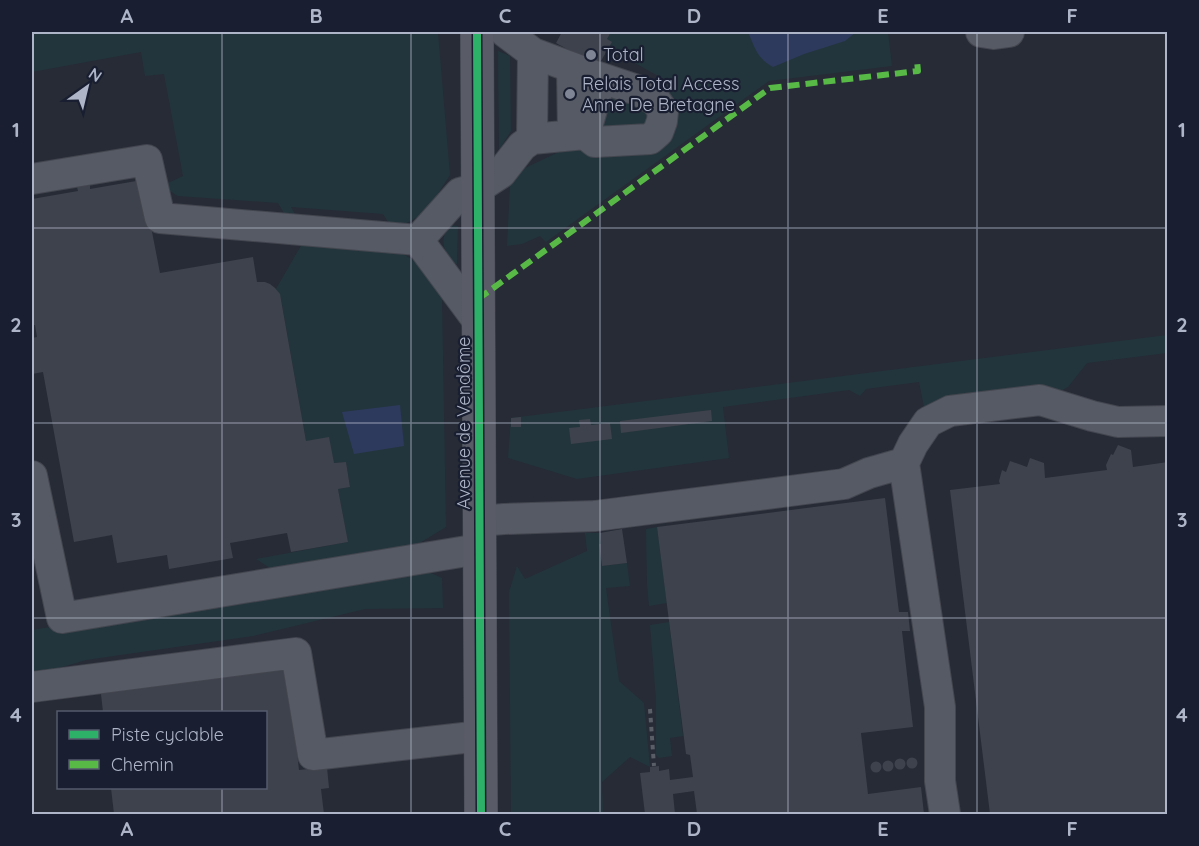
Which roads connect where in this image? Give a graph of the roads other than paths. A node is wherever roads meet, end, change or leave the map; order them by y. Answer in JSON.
{"nodes":[{"id":1,"x":477,"y":32,"type":"edge"},
{"id":2,"x":505,"y":32,"type":"edge"},
{"id":3,"x":981,"y":32,"type":"edge"},
{"id":4,"x":1009,"y":32,"type":"edge"},
{"id":5,"x":533,"y":53,"type":"junction"},
{"id":6,"x":572,"y":68,"type":"junction"},
{"id":7,"x":601,"y":78,"type":"junction"},
{"id":8,"x":579,"y":135,"type":"junction"},
{"id":9,"x":532,"y":139,"type":"junction"},
{"id":10,"x":32,"y":179,"type":"edge"},
{"id":11,"x":478,"y":188,"type":"junction"},
{"id":12,"x":418,"y":240,"type":"junction"},
{"id":13,"x":478,"y":321,"type":"junction"},
{"id":14,"x":1167,"y":421,"type":"edge"},
{"id":15,"x":904,"y":463,"type":"junction"},
{"id":16,"x":32,"y":476,"type":"edge"},
{"id":17,"x":479,"y":535,"type":"junction"},
{"id":18,"x":32,"y":687,"type":"edge"},
{"id":19,"x":481,"y":736,"type":"junction"},
{"id":20,"x":481,"y":814,"type":"edge"},
{"id":21,"x":945,"y":814,"type":"edge"}],
"edges":[{"from":1,"to":11,"type":"main road","name":"Avenue de Vendôme"},
{"from":2,"to":5,"type":"street"},
{"from":3,"to":4,"type":"street"},
{"from":5,"to":6,"type":"street"},
{"from":5,"to":9,"type":"street"},
{"from":6,"to":7,"type":"street"},
{"from":6,"to":8,"type":"street"},
{"from":7,"to":8,"type":"street"},
{"from":7,"to":8,"type":"street"},
{"from":8,"to":9,"type":"street"},
{"from":9,"to":11,"type":"street"},
{"from":10,"to":12,"type":"street"},
{"from":11,"to":12,"type":"street"},
{"from":11,"to":13,"type":"main road","name":"Avenue de Vendôme"},
{"from":12,"to":13,"type":"street"},
{"from":13,"to":17,"type":"main road","name":"Avenue de Vendôme"},
{"from":14,"to":15,"type":"street"},
{"from":15,"to":17,"type":"street"},
{"from":15,"to":21,"type":"street"},
{"from":16,"to":17,"type":"street"},
{"from":17,"to":19,"type":"main road","name":"Avenue de Vendôme"},
{"from":18,"to":19,"type":"street"},
{"from":19,"to":20,"type":"main road","name":"Avenue de Vendôme"}]}
